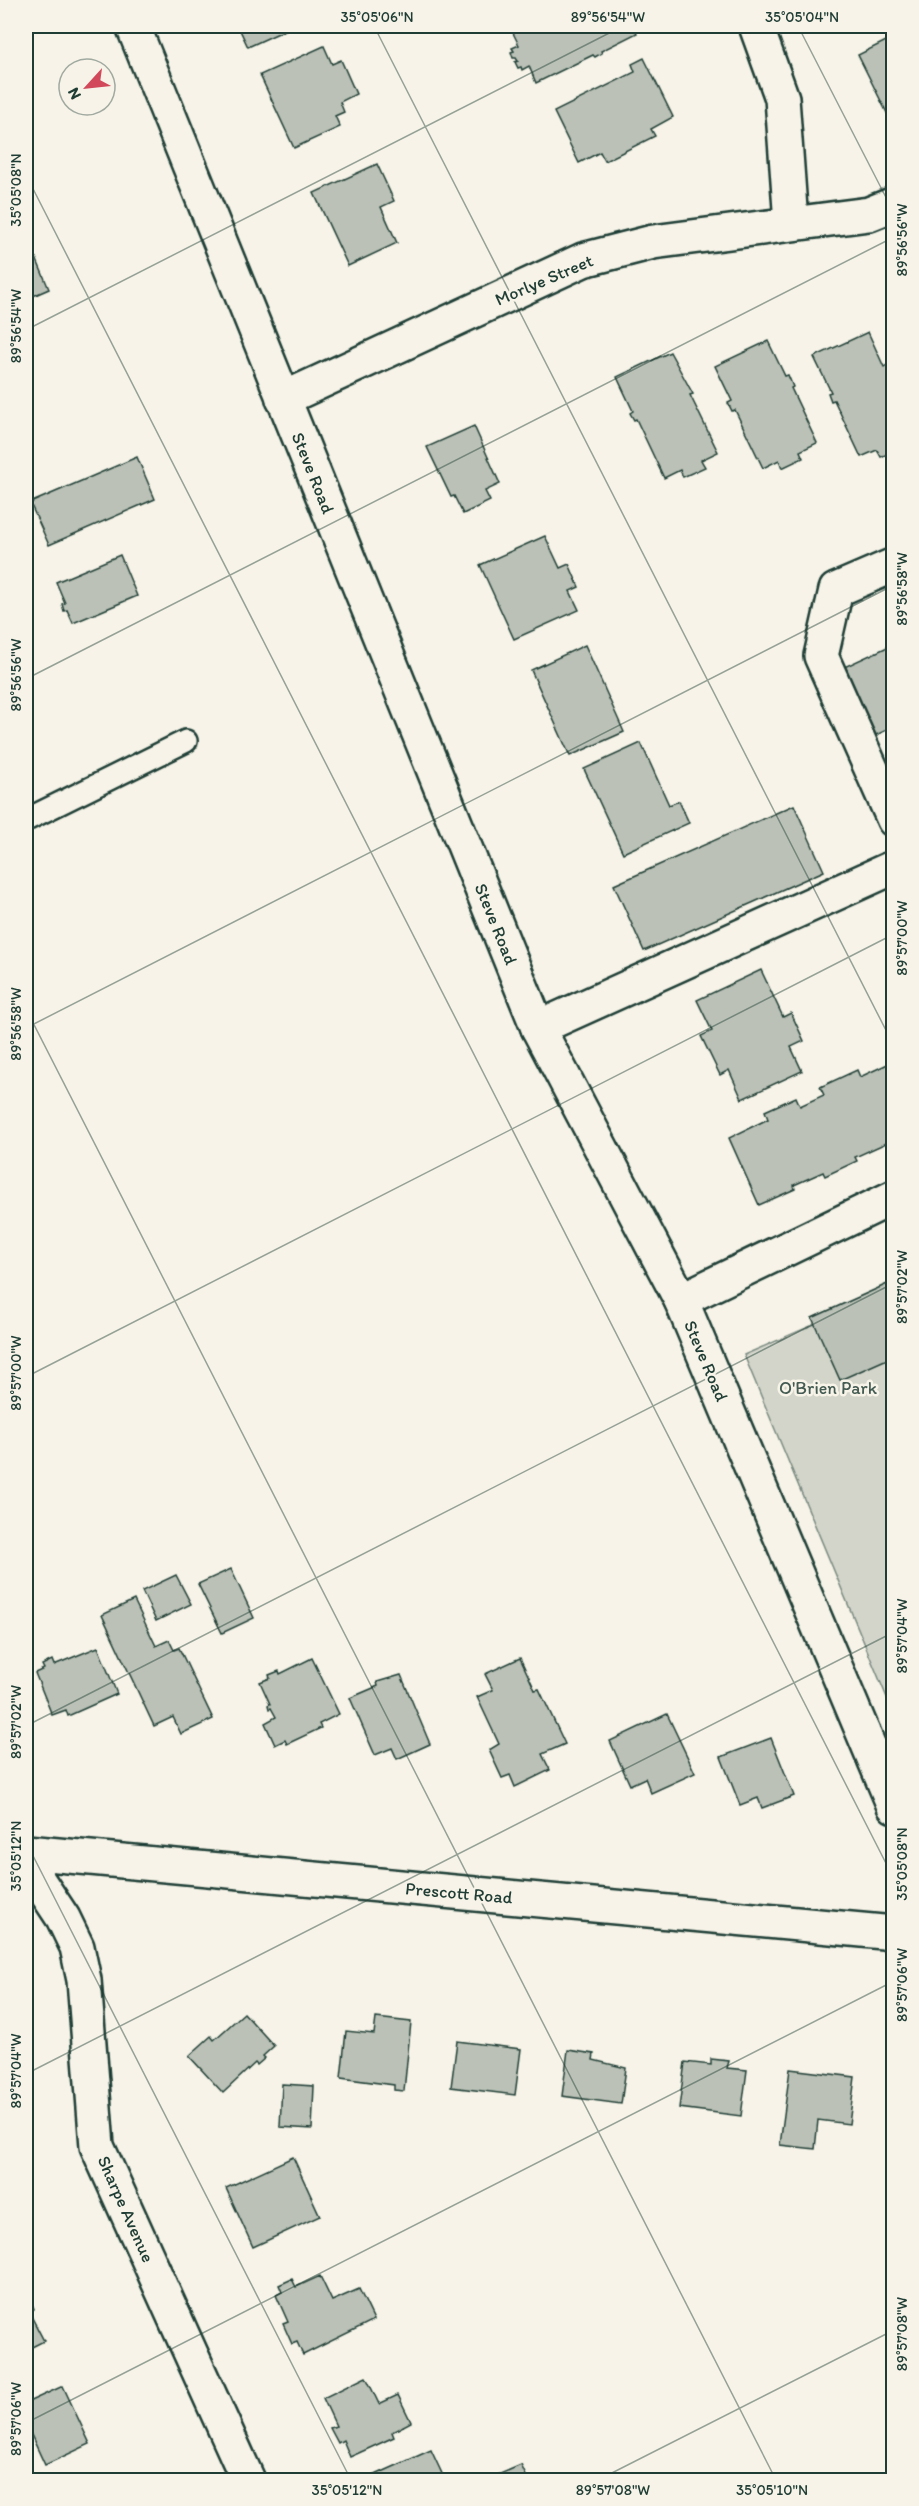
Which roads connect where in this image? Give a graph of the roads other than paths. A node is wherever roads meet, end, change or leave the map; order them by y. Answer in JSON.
{"nodes":[{"id":1,"x":133,"y":26,"type":"edge"},
{"id":2,"x":756,"y":26,"type":"edge"},
{"id":3,"x":894,"y":204,"type":"edge"},
{"id":4,"x":791,"y":223,"type":"junction"},
{"id":5,"x":283,"y":399,"type":"junction"},
{"id":6,"x":894,"y":565,"type":"edge"},
{"id":7,"x":186,"y":741,"type":"dead end"},
{"id":8,"x":26,"y":820,"type":"edge"},
{"id":9,"x":894,"y":820,"type":"edge"},
{"id":10,"x":894,"y":867,"type":"edge"},
{"id":11,"x":538,"y":1028,"type":"junction"},
{"id":12,"x":894,"y":1197,"type":"edge"},
{"id":13,"x":681,"y":1300,"type":"junction"},
{"id":14,"x":894,"y":1806,"type":"edge"},
{"id":15,"x":26,"y":1852,"type":"edge"},
{"id":16,"x":26,"y":1862,"type":"edge"},
{"id":17,"x":894,"y":1933,"type":"edge"},
{"id":18,"x":248,"y":2481,"type":"edge"}],
"edges":[{"from":1,"to":5,"type":"street","name":"Steve Road"},
{"from":2,"to":4,"type":"street"},
{"from":3,"to":4,"type":"street","name":"Morlye Street"},
{"from":4,"to":5,"type":"street","name":"Morlye Street"},
{"from":5,"to":11,"type":"street","name":"Steve Road"},
{"from":6,"to":9,"type":"street"},
{"from":7,"to":8,"type":"lane"},
{"from":10,"to":11,"type":"street"},
{"from":11,"to":13,"type":"street","name":"Steve Road"},
{"from":12,"to":13,"type":"street"},
{"from":13,"to":14,"type":"street","name":"Steve Road"},
{"from":15,"to":17,"type":"street","name":"Prescott Road"},
{"from":16,"to":18,"type":"street","name":"Sharpe Avenue"}]}
